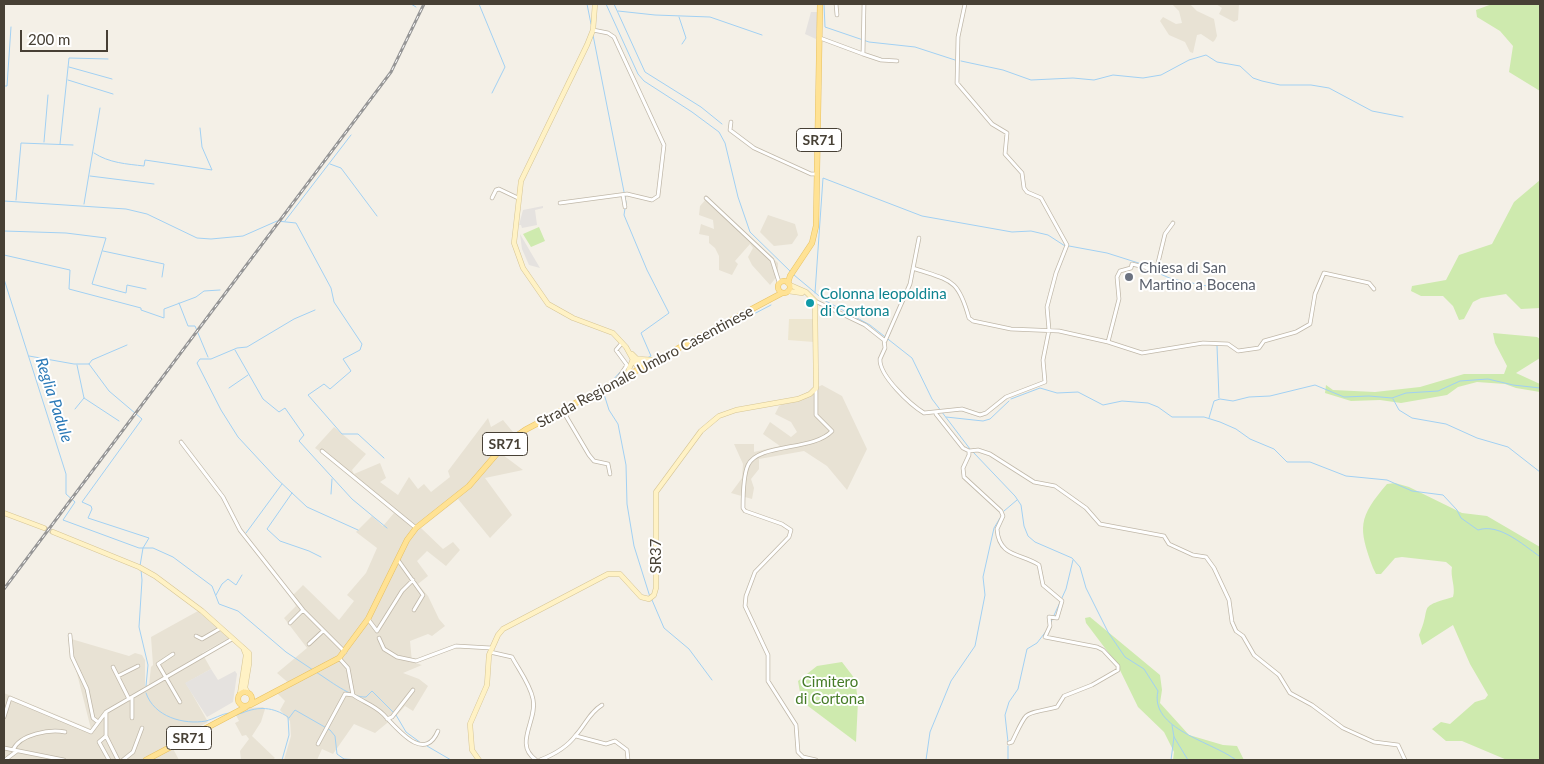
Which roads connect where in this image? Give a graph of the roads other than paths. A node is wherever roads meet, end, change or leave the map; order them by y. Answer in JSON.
{"nodes":[{"id":1,"x":595,"y":4,"type":"edge"},
{"id":2,"x":820,"y":4,"type":"edge"},
{"id":3,"x":836,"y":4,"type":"edge"},
{"id":4,"x":864,"y":4,"type":"edge"},
{"id":5,"x":965,"y":4,"type":"edge"},
{"id":6,"x":837,"y":16,"type":"dead end"},
{"id":7,"x":593,"y":30,"type":"junction"},
{"id":8,"x":820,"y":38,"type":"junction"},
{"id":9,"x":863,"y":54,"type":"junction"},
{"id":10,"x":898,"y":61,"type":"dead end"},
{"id":11,"x":730,"y":122,"type":"dead end"},
{"id":12,"x":818,"y":174,"type":"junction"},
{"id":13,"x":622,"y":195,"type":"junction"},
{"id":14,"x":492,"y":198,"type":"dead end"},
{"id":15,"x":518,"y":198,"type":"junction"},
{"id":16,"x":706,"y":198,"type":"dead end"},
{"id":17,"x":560,"y":203,"type":"dead end"},
{"id":18,"x":625,"y":207,"type":"dead end"},
{"id":19,"x":1173,"y":223,"type":"dead end"},
{"id":20,"x":919,"y":238,"type":"dead end"},
{"id":21,"x":913,"y":268,"type":"junction"},
{"id":22,"x":787,"y":281,"type":"junction"},
{"id":23,"x":1374,"y":289,"type":"dead end"},
{"id":24,"x":774,"y":296,"type":"junction"},
{"id":25,"x":814,"y":299,"type":"junction"},
{"id":26,"x":1049,"y":330,"type":"junction"},
{"id":27,"x":887,"y":339,"type":"junction"},
{"id":28,"x":622,"y":342,"type":"junction"},
{"id":29,"x":1108,"y":342,"type":"junction"},
{"id":30,"x":635,"y":359,"type":"junction"},
{"id":31,"x":654,"y":360,"type":"junction"},
{"id":32,"x":641,"y":368,"type":"junction"},
{"id":33,"x":626,"y":378,"type":"junction"},
{"id":34,"x":616,"y":383,"type":"junction"},
{"id":35,"x":816,"y":388,"type":"junction"},
{"id":36,"x":563,"y":411,"type":"junction"},
{"id":37,"x":940,"y":412,"type":"junction"},
{"id":38,"x":181,"y":442,"type":"dead end"},
{"id":39,"x":322,"y":451,"type":"dead end"},
{"id":40,"x":969,"y":451,"type":"junction"},
{"id":41,"x":610,"y":474,"type":"dead end"},
{"id":42,"x":4,"y":514,"type":"edge"},
{"id":43,"x":44,"y":528,"type":"tunnel mouth"},
{"id":44,"x":416,"y":528,"type":"junction"},
{"id":45,"x":53,"y":532,"type":"tunnel mouth"},
{"id":46,"x":398,"y":560,"type":"junction"},
{"id":47,"x":414,"y":580,"type":"junction"},
{"id":48,"x":303,"y":610,"type":"junction"},
{"id":49,"x":414,"y":610,"type":"dead end"},
{"id":50,"x":369,"y":620,"type":"junction"},
{"id":51,"x":290,"y":623,"type":"dead end"},
{"id":52,"x":222,"y":628,"type":"junction"},
{"id":53,"x":323,"y":631,"type":"junction"},
{"id":54,"x":70,"y":635,"type":"dead end"},
{"id":55,"x":196,"y":636,"type":"dead end"},
{"id":56,"x":233,"y":638,"type":"junction"},
{"id":57,"x":379,"y":638,"type":"dead end"},
{"id":58,"x":309,"y":644,"type":"dead end"},
{"id":59,"x":243,"y":646,"type":"junction"},
{"id":60,"x":490,"y":650,"type":"junction"},
{"id":61,"x":345,"y":652,"type":"junction"},
{"id":62,"x":173,"y":654,"type":"dead end"},
{"id":63,"x":340,"y":658,"type":"junction"},
{"id":64,"x":138,"y":666,"type":"dead end"},
{"id":65,"x":113,"y":667,"type":"dead end"},
{"id":66,"x":118,"y":676,"type":"junction"},
{"id":67,"x":166,"y":677,"type":"junction"},
{"id":68,"x":413,"y":690,"type":"dead end"},
{"id":69,"x":240,"y":694,"type":"junction"},
{"id":70,"x":250,"y":694,"type":"junction"},
{"id":71,"x":353,"y":695,"type":"junction"},
{"id":72,"x":130,"y":698,"type":"junction"},
{"id":73,"x":261,"y":698,"type":"junction"},
{"id":74,"x":180,"y":702,"type":"dead end"},
{"id":75,"x":239,"y":703,"type":"junction"},
{"id":76,"x":602,"y":705,"type":"dead end"},
{"id":77,"x":248,"y":706,"type":"junction"},
{"id":78,"x":106,"y":712,"type":"junction"},
{"id":79,"x":232,"y":715,"type":"junction"},
{"id":80,"x":4,"y":717,"type":"edge"},
{"id":81,"x":132,"y":718,"type":"dead end"},
{"id":82,"x":387,"y":719,"type":"junction"},
{"id":83,"x":98,"y":722,"type":"junction"},
{"id":84,"x":142,"y":728,"type":"dead end"},
{"id":85,"x":438,"y":731,"type":"dead end"},
{"id":86,"x":65,"y":732,"type":"dead end"},
{"id":87,"x":106,"y":736,"type":"junction"},
{"id":88,"x":576,"y":736,"type":"junction"},
{"id":89,"x":1009,"y":743,"type":"dead end"},
{"id":90,"x":318,"y":744,"type":"dead end"},
{"id":91,"x":4,"y":748,"type":"edge"},
{"id":92,"x":15,"y":751,"type":"junction"},
{"id":93,"x":6,"y":760,"type":"edge"},
{"id":94,"x":64,"y":760,"type":"edge"},
{"id":95,"x":109,"y":760,"type":"edge"},
{"id":96,"x":118,"y":760,"type":"edge"},
{"id":97,"x":123,"y":760,"type":"edge"},
{"id":98,"x":146,"y":760,"type":"edge"},
{"id":99,"x":479,"y":760,"type":"edge"},
{"id":100,"x":536,"y":760,"type":"edge"},
{"id":101,"x":540,"y":760,"type":"edge"},
{"id":102,"x":628,"y":760,"type":"edge"},
{"id":103,"x":816,"y":760,"type":"edge"},
{"id":104,"x":1405,"y":760,"type":"edge"}],
"edges":[{"from":1,"to":7,"type":"main road"},
{"from":2,"to":8,"type":"main road","number":"SR71"},
{"from":3,"to":6,"type":"street"},
{"from":4,"to":9,"type":"street"},
{"from":5,"to":26,"type":"street"},
{"from":7,"to":13,"type":"street"},
{"from":7,"to":15,"type":"main road"},
{"from":8,"to":9,"type":"street"},
{"from":8,"to":12,"type":"main road","number":"SR71"},
{"from":9,"to":10,"type":"street"},
{"from":11,"to":12,"type":"street"},
{"from":12,"to":22,"type":"main road","number":"SR71"},
{"from":13,"to":17,"type":"street"},
{"from":13,"to":18,"type":"street"},
{"from":14,"to":15,"type":"street"},
{"from":15,"to":28,"type":"main road"},
{"from":16,"to":22,"type":"street"},
{"from":19,"to":29,"type":"street"},
{"from":20,"to":21,"type":"street"},
{"from":21,"to":26,"type":"street"},
{"from":21,"to":27,"type":"street"},
{"from":22,"to":24,"type":"main road","number":"SR71"},
{"from":22,"to":24,"type":"main road","number":"SR71"},
{"from":22,"to":25,"type":"main road"},
{"from":23,"to":29,"type":"street"},
{"from":24,"to":31,"type":"main road","name":"Strada Regionale Umbro Casentinese","number":"SR71"},
{"from":25,"to":27,"type":"street"},
{"from":25,"to":35,"type":"main road"},
{"from":26,"to":29,"type":"street"},
{"from":26,"to":37,"type":"street"},
{"from":27,"to":37,"type":"street"},
{"from":28,"to":30,"type":"main road"},
{"from":28,"to":34,"type":"street"},
{"from":30,"to":31,"type":"main road"},
{"from":30,"to":32,"type":"main road"},
{"from":30,"to":33,"type":"main road"},
{"from":31,"to":32,"type":"main road","name":"Strada Regionale Umbro Casentinese","number":"SR71"},
{"from":32,"to":33,"type":"main road","name":"Strada Regionale Umbro Casentinese","number":"SR71"},
{"from":33,"to":34,"type":"main road","name":"Strada Regionale Umbro Casentinese","number":"SR71"},
{"from":34,"to":36,"type":"main road","name":"Strada Regionale Umbro Casentinese","number":"SR71"},
{"from":35,"to":60,"type":"main road","name":"SR37"},
{"from":35,"to":103,"type":"street"},
{"from":36,"to":41,"type":"street"},
{"from":36,"to":44,"type":"main road","name":"Strada Regionale Umbro Casentinese","number":"SR71"},
{"from":37,"to":40,"type":"street"},
{"from":38,"to":48,"type":"street"},
{"from":39,"to":44,"type":"street"},
{"from":40,"to":89,"type":"street"},
{"from":40,"to":104,"type":"street"},
{"from":42,"to":43,"type":"main road"},
{"from":44,"to":46,"type":"main road","name":"Strada Regionale Umbro Casentinese","number":"SR71"},
{"from":45,"to":52,"type":"main road"},
{"from":46,"to":47,"type":"street"},
{"from":46,"to":50,"type":"main road","name":"Strada Regionale Umbro Casentinese","number":"SR71"},
{"from":47,"to":49,"type":"street"},
{"from":47,"to":50,"type":"street"},
{"from":48,"to":51,"type":"street"},
{"from":48,"to":53,"type":"street"},
{"from":50,"to":61,"type":"main road","name":"Strada Regionale Umbro Casentinese","number":"SR71"},
{"from":52,"to":55,"type":"street"},
{"from":52,"to":56,"type":"main road"},
{"from":53,"to":58,"type":"street"},
{"from":53,"to":61,"type":"street"},
{"from":54,"to":83,"type":"street"},
{"from":56,"to":59,"type":"main road"},
{"from":56,"to":67,"type":"street"},
{"from":57,"to":60,"type":"street"},
{"from":59,"to":69,"type":"main road"},
{"from":59,"to":70,"type":"main road"},
{"from":60,"to":99,"type":"main road","name":"SR37"},
{"from":60,"to":100,"type":"street"},
{"from":61,"to":63,"type":"main road","name":"Strada Regionale Umbro Casentinese","number":"SR71"},
{"from":62,"to":67,"type":"street"},
{"from":63,"to":71,"type":"street"},
{"from":63,"to":73,"type":"main road","name":"Strada Regionale Umbro Casentinese","number":"SR71"},
{"from":64,"to":66,"type":"street"},
{"from":65,"to":66,"type":"street"},
{"from":66,"to":72,"type":"street"},
{"from":67,"to":72,"type":"street"},
{"from":67,"to":74,"type":"street"},
{"from":68,"to":82,"type":"street"},
{"from":69,"to":70,"type":"main road"},
{"from":69,"to":75,"type":"main road"},
{"from":70,"to":73,"type":"main road"},
{"from":70,"to":77,"type":"main road"},
{"from":71,"to":82,"type":"street"},
{"from":71,"to":90,"type":"street"},
{"from":72,"to":78,"type":"street"},
{"from":72,"to":81,"type":"street"},
{"from":73,"to":77,"type":"main road","number":"SR71"},
{"from":75,"to":77,"type":"main road"},
{"from":75,"to":79,"type":"main road"},
{"from":76,"to":88,"type":"street"},
{"from":77,"to":79,"type":"main road","number":"SR71"},
{"from":78,"to":83,"type":"street"},
{"from":78,"to":87,"type":"street"},
{"from":79,"to":98,"type":"main road","number":"SR71"},
{"from":80,"to":83,"type":"street"},
{"from":82,"to":85,"type":"street"},
{"from":84,"to":97,"type":"street"},
{"from":86,"to":92,"type":"street"},
{"from":87,"to":95,"type":"street"},
{"from":87,"to":96,"type":"street"},
{"from":88,"to":101,"type":"street"},
{"from":88,"to":102,"type":"street"},
{"from":91,"to":92,"type":"street"},
{"from":92,"to":93,"type":"street"},
{"from":92,"to":94,"type":"street"}]}
